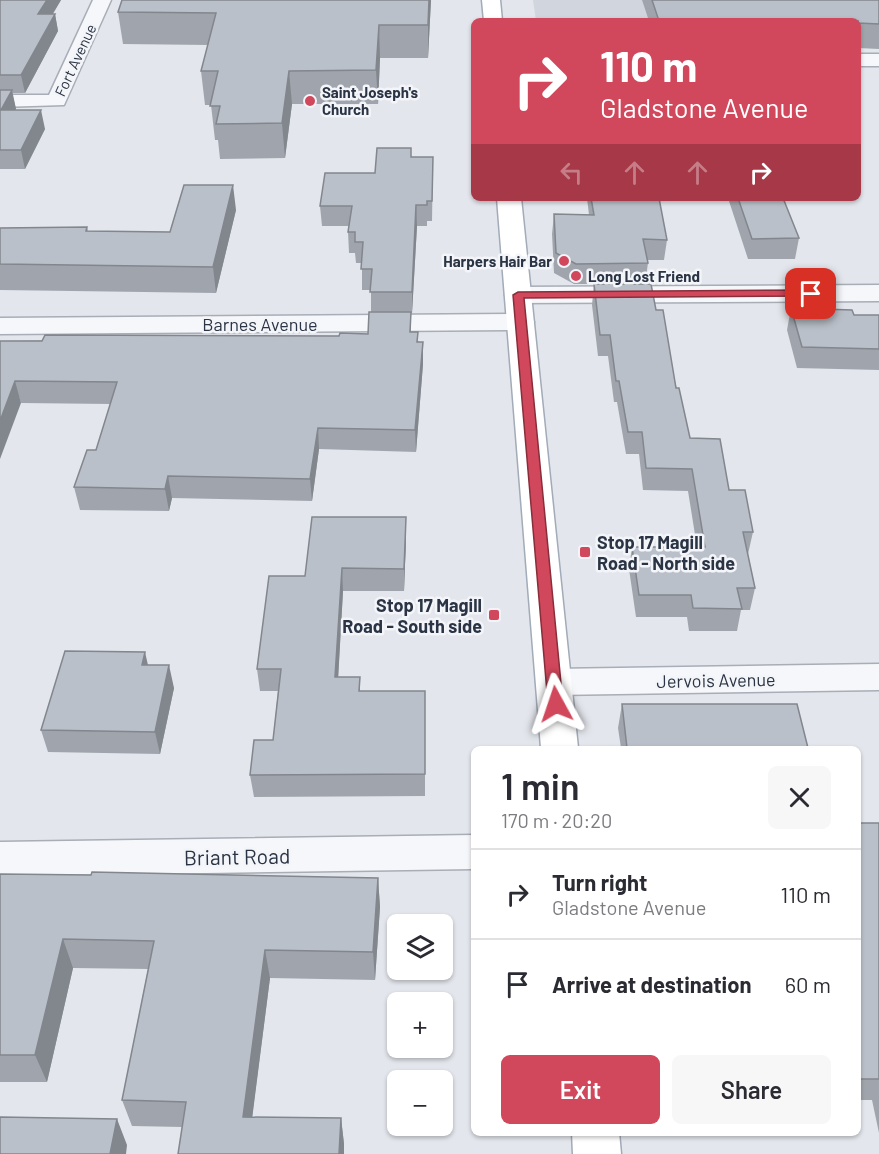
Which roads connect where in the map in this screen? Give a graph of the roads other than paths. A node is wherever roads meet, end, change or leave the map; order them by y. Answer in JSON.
{"nodes":[{"id":1,"x":102,"y":0,"type":"edge"},
{"id":2,"x":491,"y":0,"type":"edge"},
{"id":3,"x":493,"y":18,"type":"edge"},
{"id":4,"x":861,"y":60,"type":"edge"},
{"id":5,"x":879,"y":60,"type":"edge"},
{"id":6,"x":0,"y":101,"type":"edge"},
{"id":7,"x":509,"y":201,"type":"edge"},
{"id":8,"x":879,"y":293,"type":"edge"},
{"id":9,"x":519,"y":308,"type":"junction"},
{"id":10,"x":0,"y":326,"type":"edge"},
{"id":11,"x":879,"y":677,"type":"edge"},
{"id":12,"x":554,"y":682,"type":"junction"},
{"id":13,"x":560,"y":746,"type":"edge"},
{"id":14,"x":471,"y":852,"type":"edge"},
{"id":15,"x":0,"y":859,"type":"edge"},
{"id":16,"x":595,"y":1136,"type":"edge"},
{"id":17,"x":597,"y":1154,"type":"edge"}],
"edges":[{"from":1,"to":6,"type":"street","name":"Fort Avenue"},
{"from":2,"to":3,"type":"main road"},
{"from":4,"to":5,"type":"street"},
{"from":7,"to":9,"type":"main road"},
{"from":8,"to":9,"type":"street","name":"Barnes Avenue"},
{"from":9,"to":10,"type":"street","name":"Barnes Avenue"},
{"from":9,"to":12,"type":"main road"},
{"from":11,"to":12,"type":"street","name":"Jervois Avenue"},
{"from":12,"to":13,"type":"main road"},
{"from":14,"to":15,"type":"street","name":"Briant Road"},
{"from":16,"to":17,"type":"main road"}]}
